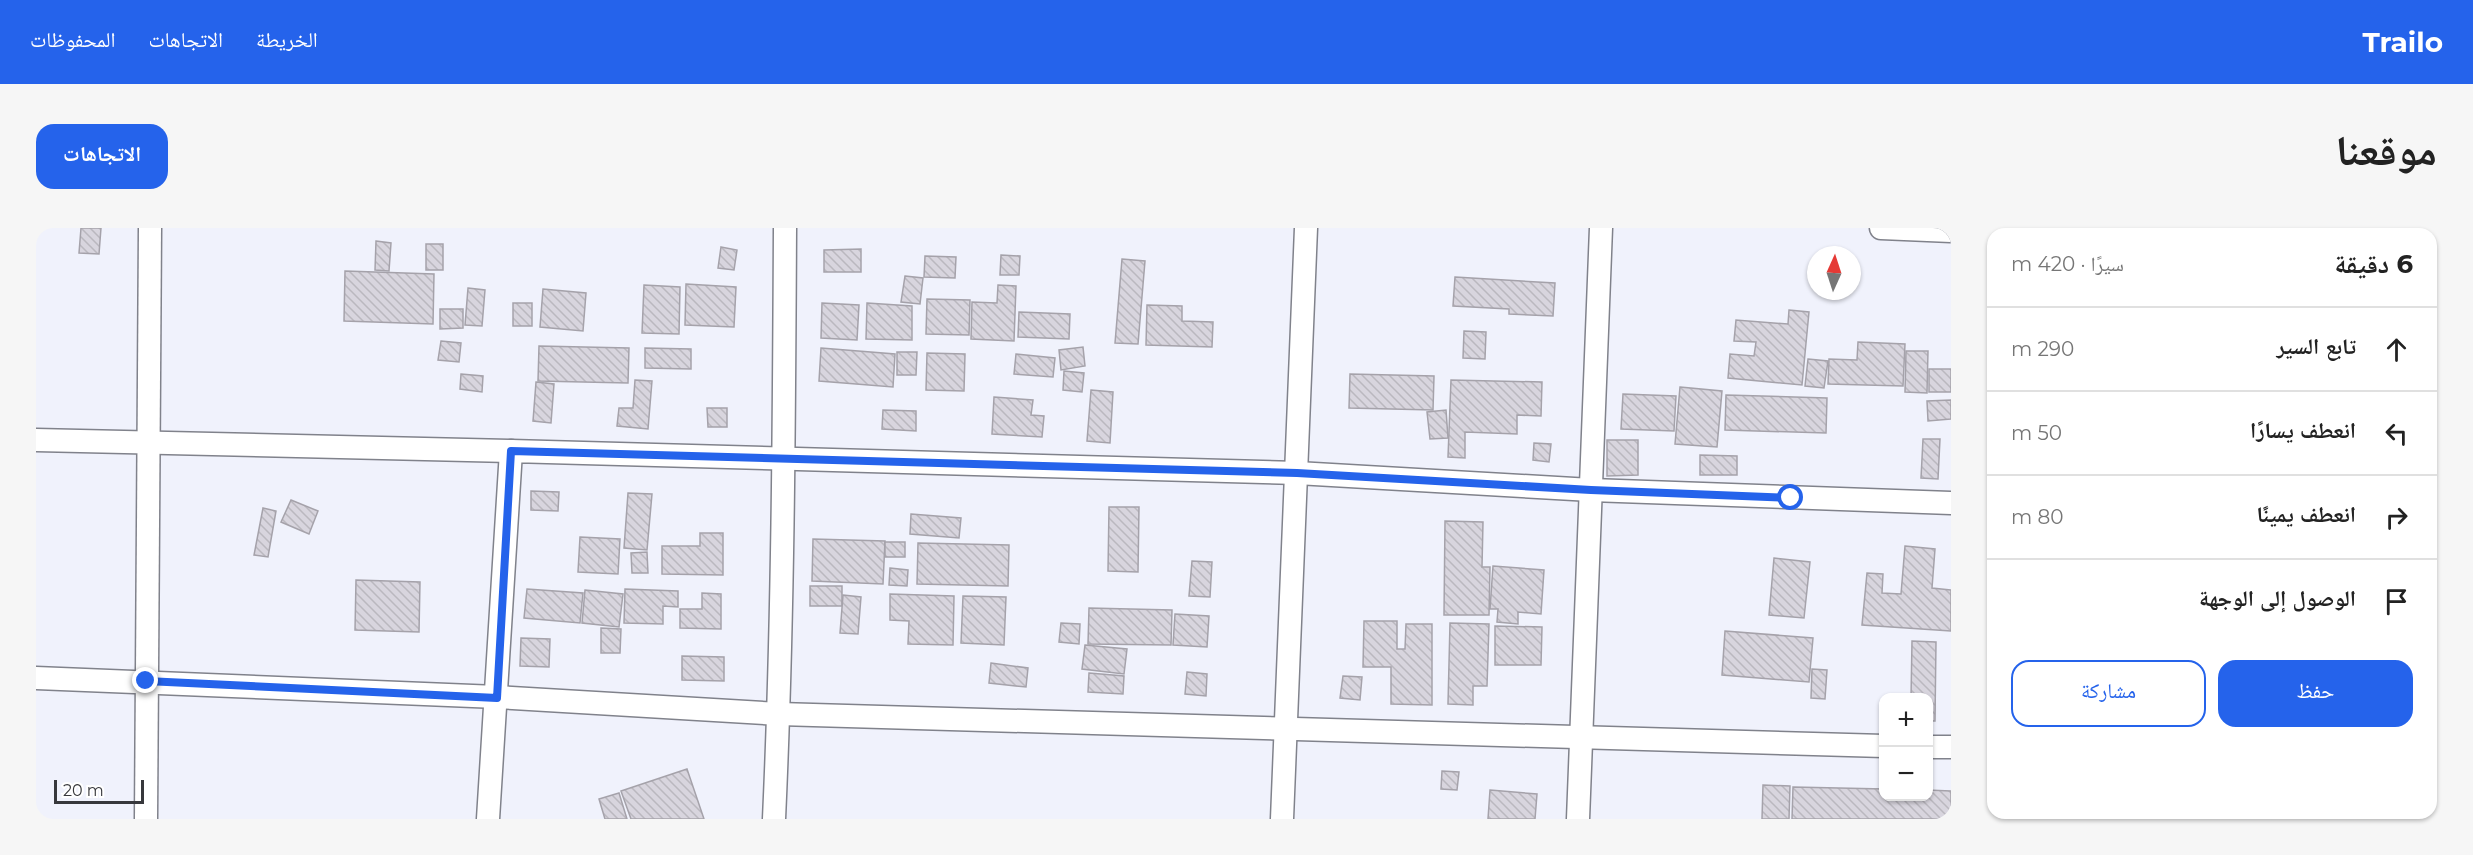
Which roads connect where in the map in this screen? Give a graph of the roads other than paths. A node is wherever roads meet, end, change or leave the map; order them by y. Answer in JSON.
{"nodes":[{"id":1,"x":150,"y":228,"type":"edge"},
{"id":2,"x":785,"y":228,"type":"edge"},
{"id":3,"x":1306,"y":228,"type":"edge"},
{"id":4,"x":1601,"y":228,"type":"edge"},
{"id":5,"x":1881,"y":228,"type":"edge"},
{"id":6,"x":1951,"y":231,"type":"edge"},
{"id":7,"x":36,"y":440,"type":"edge"},
{"id":8,"x":150,"y":443,"type":"junction"},
{"id":9,"x":511,"y":451,"type":"junction"},
{"id":10,"x":784,"y":459,"type":"junction"},
{"id":11,"x":1297,"y":473,"type":"junction"},
{"id":12,"x":1591,"y":490,"type":"junction"},
{"id":13,"x":1951,"y":503,"type":"edge"},
{"id":14,"x":36,"y":678,"type":"edge"},
{"id":15,"x":146,"y":681,"type":"junction"},
{"id":16,"x":497,"y":698,"type":"junction"},
{"id":17,"x":779,"y":714,"type":"junction"},
{"id":18,"x":1286,"y":730,"type":"junction"},
{"id":19,"x":1581,"y":738,"type":"junction"},
{"id":20,"x":1879,"y":746,"type":"edge"},
{"id":21,"x":1933,"y":747,"type":"edge"},
{"id":22,"x":1951,"y":747,"type":"edge"},
{"id":23,"x":146,"y":819,"type":"edge"},
{"id":24,"x":488,"y":819,"type":"edge"},
{"id":25,"x":774,"y":819,"type":"edge"},
{"id":26,"x":1282,"y":819,"type":"edge"},
{"id":27,"x":1578,"y":819,"type":"edge"}],
"edges":[{"from":1,"to":8,"type":"street"},
{"from":2,"to":10,"type":"street"},
{"from":3,"to":11,"type":"street"},
{"from":4,"to":12,"type":"street"},
{"from":5,"to":6,"type":"street"},
{"from":7,"to":8,"type":"street"},
{"from":8,"to":9,"type":"street"},
{"from":8,"to":15,"type":"street"},
{"from":9,"to":10,"type":"street"},
{"from":9,"to":16,"type":"street"},
{"from":10,"to":11,"type":"street"},
{"from":10,"to":17,"type":"street"},
{"from":11,"to":12,"type":"street"},
{"from":11,"to":18,"type":"street"},
{"from":12,"to":13,"type":"street"},
{"from":12,"to":19,"type":"street"},
{"from":14,"to":15,"type":"street"},
{"from":15,"to":16,"type":"street"},
{"from":15,"to":23,"type":"street"},
{"from":16,"to":17,"type":"street"},
{"from":16,"to":24,"type":"street"},
{"from":17,"to":18,"type":"street"},
{"from":17,"to":25,"type":"street"},
{"from":18,"to":19,"type":"street"},
{"from":18,"to":26,"type":"street"},
{"from":19,"to":20,"type":"street"},
{"from":19,"to":27,"type":"street"},
{"from":21,"to":22,"type":"street"}]}
